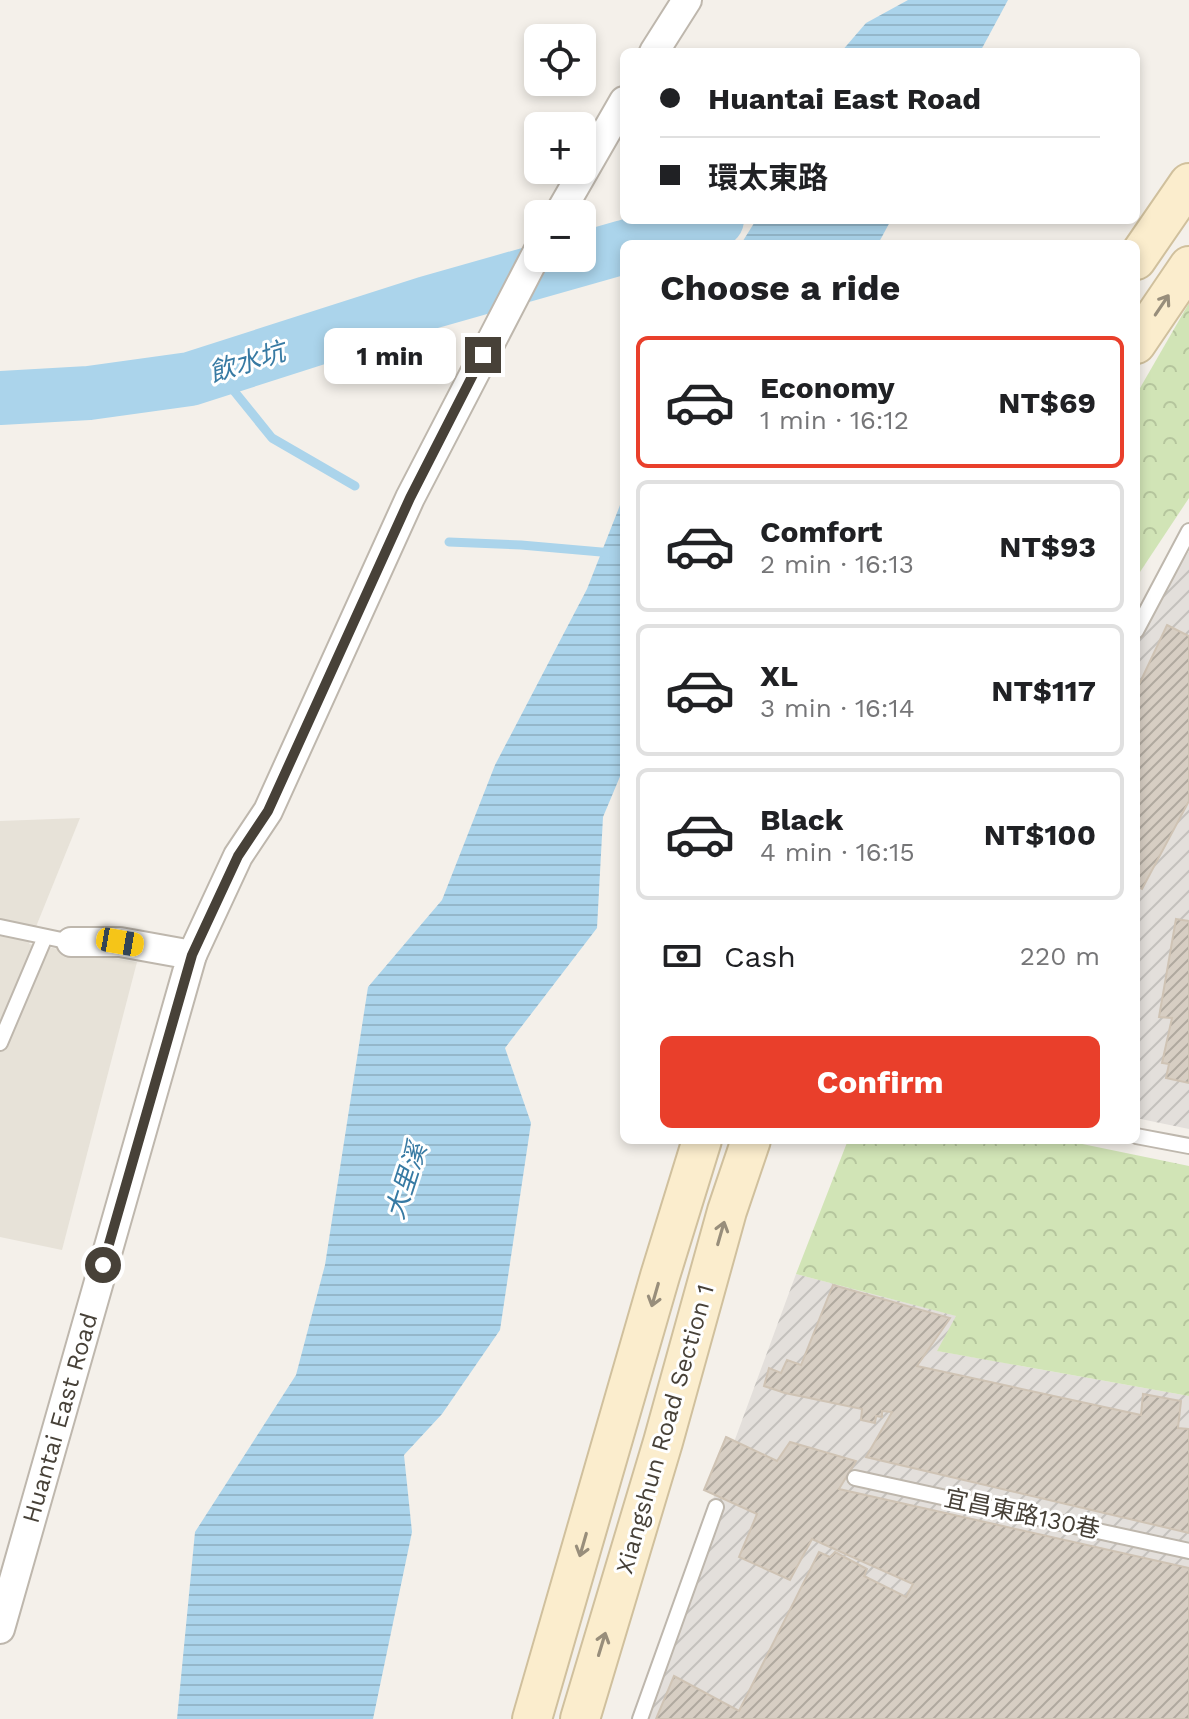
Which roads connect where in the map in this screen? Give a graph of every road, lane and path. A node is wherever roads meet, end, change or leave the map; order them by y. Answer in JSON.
{"nodes":[{"id":1,"x":687,"y":0,"type":"edge"},
{"id":2,"x":657,"y":48,"type":"edge"},
{"id":3,"x":620,"y":108,"type":"edge"},
{"id":4,"x":1189,"y":183,"type":"edge"},
{"id":5,"x":567,"y":200,"type":"edge"},
{"id":6,"x":1140,"y":254,"type":"edge"},
{"id":7,"x":1189,"y":266,"type":"edge"},
{"id":8,"x":526,"y":272,"type":"edge"},
{"id":9,"x":1140,"y":338,"type":"edge"},
{"id":10,"x":1189,"y":531,"type":"edge"},
{"id":11,"x":1140,"y":623,"type":"edge"},
{"id":12,"x":0,"y":927,"type":"edge"},
{"id":13,"x":58,"y":939,"type":"junction"},
{"id":14,"x":192,"y":955,"type":"junction"},
{"id":15,"x":0,"y":1043,"type":"edge"},
{"id":16,"x":1140,"y":1137,"type":"edge"},
{"id":17,"x":701,"y":1144,"type":"edge"},
{"id":18,"x":750,"y":1144,"type":"edge"},
{"id":19,"x":1189,"y":1146,"type":"edge"},
{"id":20,"x":855,"y":1478,"type":"dead end"},
{"id":21,"x":716,"y":1507,"type":"dead end"},
{"id":22,"x":1189,"y":1551,"type":"edge"},
{"id":23,"x":0,"y":1629,"type":"edge"},
{"id":24,"x":532,"y":1719,"type":"edge"},
{"id":25,"x":580,"y":1719,"type":"edge"},
{"id":26,"x":640,"y":1719,"type":"edge"}],
"edges":[{"from":1,"to":2,"type":"street"},
{"from":3,"to":5,"type":"street"},
{"from":4,"to":6,"type":"street"},
{"from":9,"to":7,"type":"street","one_way":true},
{"from":8,"to":14,"type":"street","name":"Huantai East Road"},
{"from":10,"to":11,"type":"lane"},
{"from":12,"to":13,"type":"lane"},
{"from":13,"to":14,"type":"street"},
{"from":13,"to":15,"type":"lane"},
{"from":14,"to":23,"type":"street","name":"Huantai East Road"},
{"from":16,"to":19,"type":"lane"},
{"from":17,"to":24,"type":"street","name":"Xiangshun Road Section 1","one_way":true},
{"from":25,"to":18,"type":"street","name":"Xiangshun Road Section 1","one_way":true},
{"from":20,"to":22,"type":"lane","name":"宜昌東路130巷"},
{"from":21,"to":26,"type":"lane"}]}
